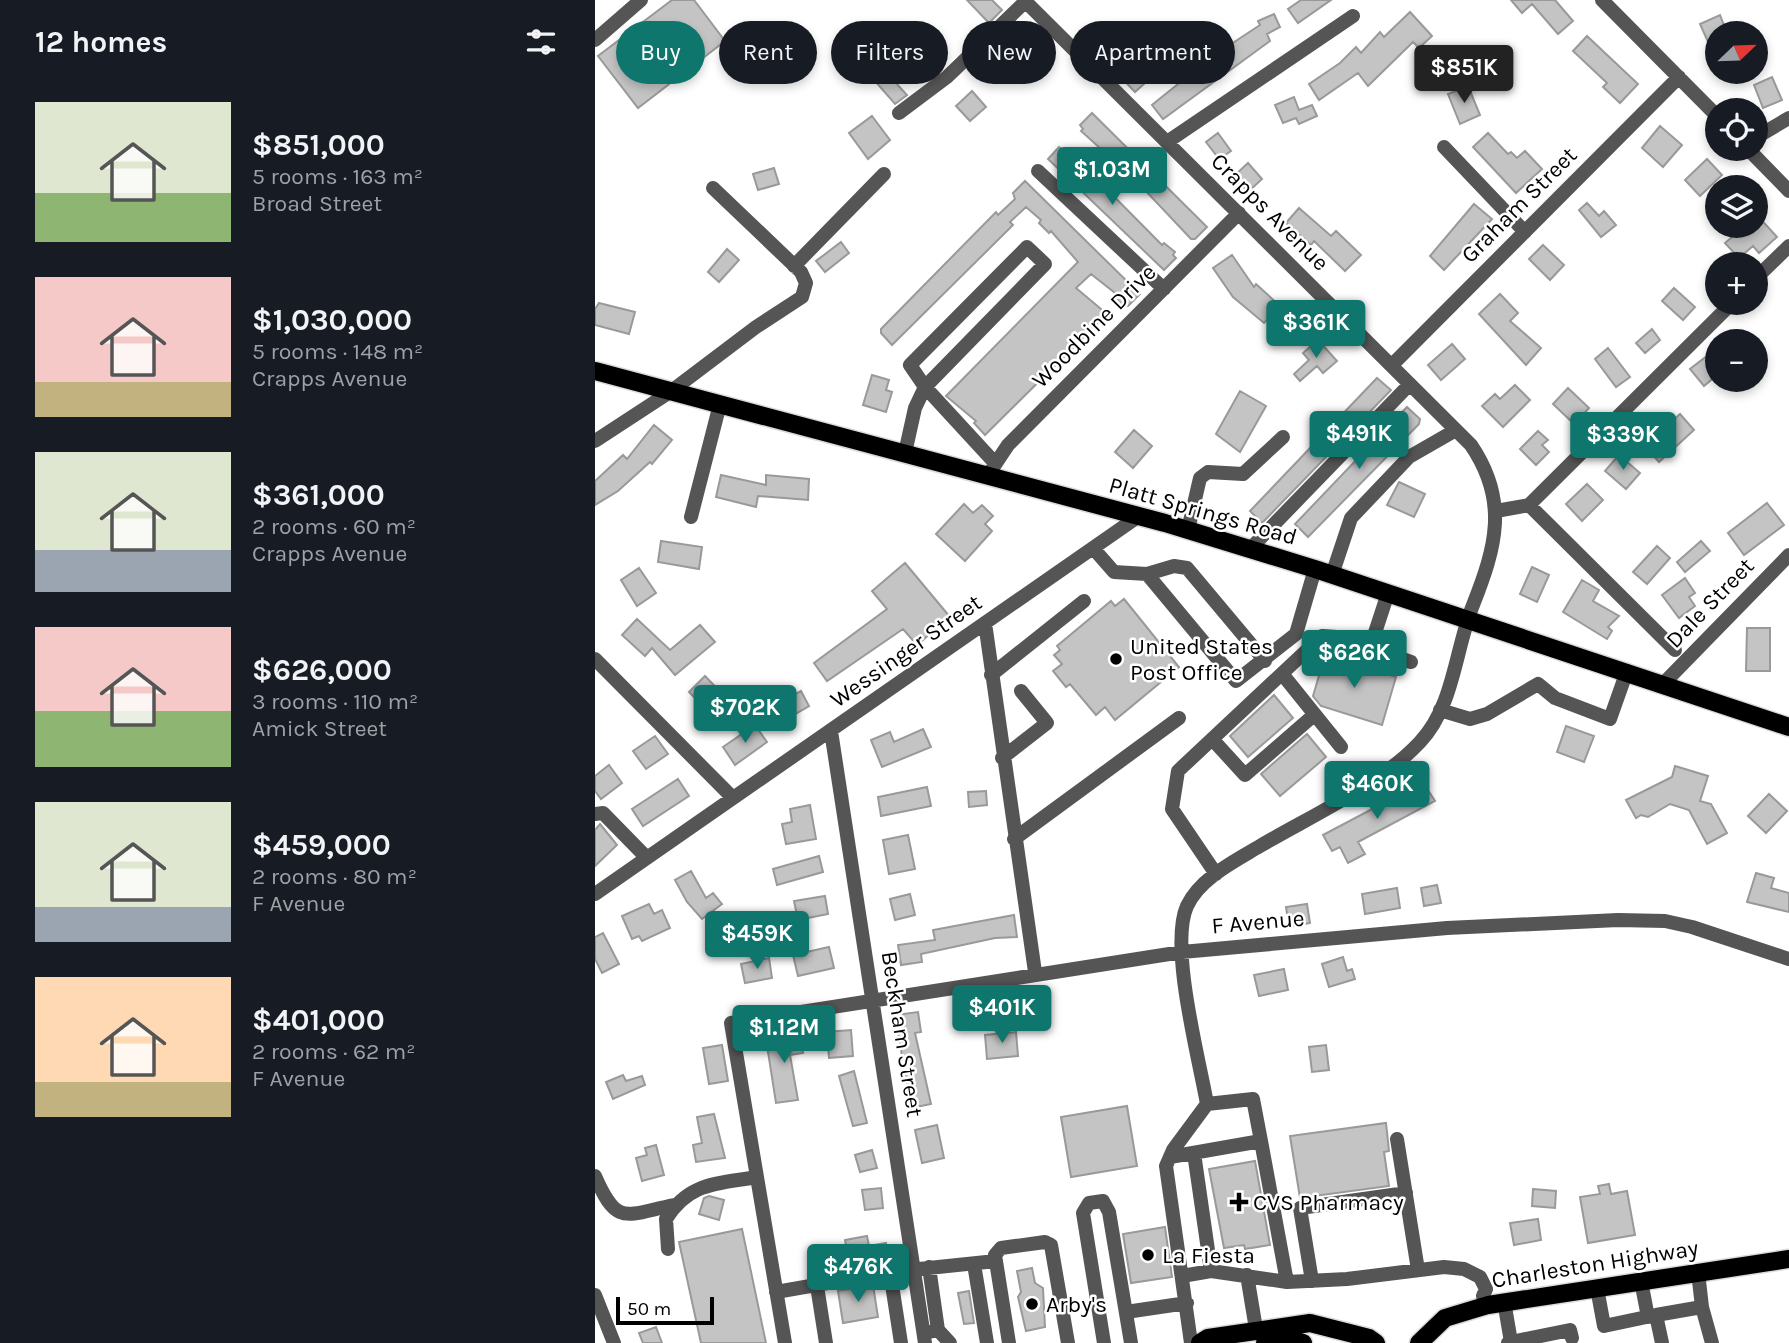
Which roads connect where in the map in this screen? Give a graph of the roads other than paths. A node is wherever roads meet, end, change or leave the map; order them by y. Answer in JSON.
{"nodes":[{"id":1,"x":642,"y":0,"type":"edge"},
{"id":2,"x":1602,"y":0,"type":"edge"},
{"id":3,"x":1025,"y":1,"type":"edge"},
{"id":4,"x":1353,"y":16,"type":"dead end"},
{"id":5,"x":595,"y":40,"type":"edge"},
{"id":6,"x":1679,"y":77,"type":"junction"},
{"id":7,"x":1705,"y":104,"type":"edge"},
{"id":8,"x":899,"y":114,"type":"dead end"},
{"id":9,"x":1789,"y":118,"type":"edge"},
{"id":10,"x":1768,"y":130,"type":"edge"},
{"id":11,"x":1167,"y":142,"type":"junction"},
{"id":12,"x":1444,"y":147,"type":"dead end"},
{"id":13,"x":1760,"y":161,"type":"edge"},
{"id":14,"x":1038,"y":171,"type":"dead end"},
{"id":15,"x":884,"y":174,"type":"dead end"},
{"id":16,"x":713,"y":188,"type":"dead end"},
{"id":17,"x":1789,"y":191,"type":"edge"},
{"id":18,"x":1239,"y":214,"type":"junction"},
{"id":19,"x":1525,"y":232,"type":"junction"},
{"id":20,"x":1789,"y":246,"type":"edge"},
{"id":21,"x":794,"y":266,"type":"junction"},
{"id":22,"x":1768,"y":266,"type":"edge"},
{"id":23,"x":1164,"y":289,"type":"junction"},
{"id":24,"x":1720,"y":315,"type":"edge"},
{"id":25,"x":1391,"y":365,"type":"junction"},
{"id":26,"x":595,"y":371,"type":"edge"},
{"id":27,"x":1411,"y":384,"type":"junction"},
{"id":28,"x":925,"y":387,"type":"junction"},
{"id":29,"x":670,"y":392,"type":"junction"},
{"id":30,"x":720,"y":404,"type":"junction"},
{"id":31,"x":1456,"y":430,"type":"junction"},
{"id":32,"x":1283,"y":437,"type":"dead end"},
{"id":33,"x":595,"y":441,"type":"edge"},
{"id":34,"x":905,"y":453,"type":"junction"},
{"id":35,"x":991,"y":469,"type":"junction"},
{"id":36,"x":1529,"y":505,"type":"junction"},
{"id":37,"x":1496,"y":511,"type":"junction"},
{"id":38,"x":1139,"y":516,"type":"junction"},
{"id":39,"x":691,"y":517,"type":"dead end"},
{"id":40,"x":1188,"y":530,"type":"junction"},
{"id":41,"x":1093,"y":548,"type":"junction"},
{"id":42,"x":1250,"y":549,"type":"junction"},
{"id":43,"x":1789,"y":555,"type":"edge"},
{"id":44,"x":1324,"y":572,"type":"junction"},
{"id":45,"x":1147,"y":574,"type":"junction"},
{"id":46,"x":1388,"y":593,"type":"junction"},
{"id":47,"x":1084,"y":601,"type":"dead end"},
{"id":48,"x":1467,"y":619,"type":"junction"},
{"id":49,"x":985,"y":623,"type":"junction"},
{"id":50,"x":1370,"y":648,"type":"junction"},
{"id":51,"x":1675,"y":650,"type":"dead end"},
{"id":52,"x":595,"y":659,"type":"edge"},
{"id":53,"x":1265,"y":661,"type":"junction"},
{"id":54,"x":1411,"y":662,"type":"dead end"},
{"id":55,"x":1627,"y":671,"type":"junction"},
{"id":56,"x":991,"y":675,"type":"junction"},
{"id":57,"x":1283,"y":675,"type":"junction"},
{"id":58,"x":1663,"y":684,"type":"junction"},
{"id":59,"x":1021,"y":691,"type":"dead end"},
{"id":60,"x":1440,"y":710,"type":"junction"},
{"id":61,"x":1314,"y":715,"type":"junction"},
{"id":62,"x":1179,"y":718,"type":"dead end"},
{"id":63,"x":1789,"y":727,"type":"edge"},
{"id":64,"x":831,"y":731,"type":"junction"},
{"id":65,"x":1213,"y":740,"type":"junction"},
{"id":66,"x":1341,"y":747,"type":"dead end"},
{"id":67,"x":1002,"y":758,"type":"junction"},
{"id":68,"x":733,"y":798,"type":"junction"},
{"id":69,"x":595,"y":814,"type":"edge"},
{"id":70,"x":1014,"y":839,"type":"junction"},
{"id":71,"x":647,"y":858,"type":"junction"},
{"id":72,"x":1216,"y":874,"type":"junction"},
{"id":73,"x":595,"y":894,"type":"edge"},
{"id":74,"x":1182,"y":952,"type":"junction"},
{"id":75,"x":1789,"y":959,"type":"edge"},
{"id":76,"x":1035,"y":972,"type":"junction"},
{"id":77,"x":874,"y":1001,"type":"junction"},
{"id":78,"x":1207,"y":1104,"type":"junction"},
{"id":79,"x":1397,"y":1139,"type":"dead end"},
{"id":80,"x":1261,"y":1141,"type":"junction"},
{"id":81,"x":1194,"y":1153,"type":"junction"},
{"id":82,"x":1170,"y":1157,"type":"junction"},
{"id":83,"x":595,"y":1176,"type":"edge"},
{"id":84,"x":757,"y":1177,"type":"junction"},
{"id":85,"x":1406,"y":1193,"type":"junction"},
{"id":86,"x":674,"y":1205,"type":"junction"},
{"id":87,"x":668,"y":1249,"type":"dead end"},
{"id":88,"x":1789,"y":1259,"type":"edge"},
{"id":89,"x":996,"y":1261,"type":"junction"},
{"id":90,"x":974,"y":1264,"type":"junction"},
{"id":91,"x":922,"y":1268,"type":"junction"},
{"id":92,"x":1418,"y":1270,"type":"junction"},
{"id":93,"x":1211,"y":1271,"type":"junction"},
{"id":94,"x":890,"y":1272,"type":"junction"},
{"id":95,"x":1698,"y":1272,"type":"junction"},
{"id":96,"x":1247,"y":1275,"type":"junction"},
{"id":97,"x":1182,"y":1276,"type":"junction"},
{"id":98,"x":1312,"y":1281,"type":"junction"},
{"id":99,"x":1641,"y":1281,"type":"junction"},
{"id":100,"x":1287,"y":1282,"type":"junction"},
{"id":101,"x":817,"y":1286,"type":"junction"},
{"id":102,"x":1597,"y":1287,"type":"junction"},
{"id":103,"x":776,"y":1292,"type":"junction"},
{"id":104,"x":595,"y":1295,"type":"edge"},
{"id":105,"x":1491,"y":1300,"type":"junction"},
{"id":106,"x":1187,"y":1303,"type":"junction"},
{"id":107,"x":1702,"y":1307,"type":"junction"},
{"id":108,"x":1126,"y":1312,"type":"junction"},
{"id":109,"x":1652,"y":1316,"type":"junction"},
{"id":110,"x":1445,"y":1318,"type":"junction"},
{"id":111,"x":929,"y":1335,"type":"edge"},
{"id":112,"x":1261,"y":1336,"type":"edge"},
{"id":113,"x":1009,"y":1338,"type":"edge"},
{"id":114,"x":1571,"y":1338,"type":"dead end"},
{"id":115,"x":1515,"y":1342,"type":"edge"},
{"id":116,"x":614,"y":1343,"type":"edge"},
{"id":117,"x":785,"y":1343,"type":"edge"},
{"id":118,"x":826,"y":1343,"type":"edge"},
{"id":119,"x":901,"y":1343,"type":"edge"},
{"id":120,"x":950,"y":1343,"type":"edge"},
{"id":121,"x":986,"y":1343,"type":"edge"},
{"id":122,"x":1068,"y":1343,"type":"edge"},
{"id":123,"x":1104,"y":1343,"type":"edge"},
{"id":124,"x":1131,"y":1343,"type":"edge"},
{"id":125,"x":1191,"y":1343,"type":"edge"},
{"id":126,"x":1200,"y":1343,"type":"edge"},
{"id":127,"x":1303,"y":1343,"type":"edge"},
{"id":128,"x":1376,"y":1343,"type":"edge"},
{"id":129,"x":1419,"y":1343,"type":"edge"},
{"id":130,"x":1436,"y":1343,"type":"edge"},
{"id":131,"x":1662,"y":1343,"type":"edge"},
{"id":132,"x":1712,"y":1343,"type":"edge"}],
"edges":[{"from":1,"to":5,"type":"street"},
{"from":2,"to":6,"type":"street"},
{"from":3,"to":8,"type":"street"},
{"from":3,"to":11,"type":"street","name":"Crapps Avenue"},
{"from":4,"to":11,"type":"street"},
{"from":6,"to":7,"type":"street"},
{"from":6,"to":19,"type":"street","name":"Graham Street"},
{"from":9,"to":10,"type":"street"},
{"from":11,"to":18,"type":"street","name":"Crapps Avenue"},
{"from":12,"to":19,"type":"street"},
{"from":13,"to":17,"type":"street"},
{"from":14,"to":23,"type":"street"},
{"from":15,"to":21,"type":"street"},
{"from":16,"to":21,"type":"street"},
{"from":18,"to":23,"type":"street","name":"Woodbine Drive"},
{"from":18,"to":25,"type":"street","name":"Crapps Avenue"},
{"from":19,"to":25,"type":"street","name":"Graham Street"},
{"from":20,"to":22,"type":"street"},
{"from":21,"to":29,"type":"street"},
{"from":23,"to":35,"type":"street","name":"Woodbine Drive"},
{"from":24,"to":36,"type":"street"},
{"from":25,"to":27,"type":"street","name":"Crapps Avenue"},
{"from":26,"to":29,"type":"main road","name":"Platt Springs Road"},
{"from":27,"to":31,"type":"street","name":"Crapps Avenue"},
{"from":27,"to":42,"type":"street"},
{"from":28,"to":28,"type":"street"},
{"from":28,"to":34,"type":"street"},
{"from":28,"to":35,"type":"street"},
{"from":29,"to":30,"type":"main road","name":"Platt Springs Road"},
{"from":29,"to":33,"type":"street"},
{"from":30,"to":34,"type":"main road","name":"Platt Springs Road"},
{"from":30,"to":39,"type":"street"},
{"from":31,"to":37,"type":"street","name":"Crapps Avenue"},
{"from":31,"to":44,"type":"street"},
{"from":32,"to":40,"type":"street"},
{"from":34,"to":35,"type":"main road","name":"Platt Springs Road"},
{"from":35,"to":38,"type":"main road","name":"Platt Springs Road"},
{"from":36,"to":37,"type":"street"},
{"from":36,"to":51,"type":"street"},
{"from":37,"to":48,"type":"street","name":"Crapps Avenue"},
{"from":38,"to":40,"type":"main road","name":"Platt Springs Road"},
{"from":38,"to":41,"type":"street","name":"Wessinger Street"},
{"from":40,"to":42,"type":"main road","name":"Platt Springs Road"},
{"from":41,"to":45,"type":"street"},
{"from":41,"to":49,"type":"street","name":"Wessinger Street"},
{"from":42,"to":44,"type":"main road","name":"Platt Springs Road"},
{"from":43,"to":58,"type":"street","name":"Dale Street"},
{"from":44,"to":46,"type":"main road","name":"Platt Springs Road"},
{"from":44,"to":53,"type":"street"},
{"from":45,"to":53,"type":"street"},
{"from":45,"to":53,"type":"street"},
{"from":46,"to":48,"type":"main road","name":"Platt Springs Road"},
{"from":46,"to":50,"type":"street"},
{"from":47,"to":56,"type":"street"},
{"from":48,"to":55,"type":"main road","name":"Platt Springs Road"},
{"from":48,"to":60,"type":"street","name":"Crapps Avenue"},
{"from":49,"to":56,"type":"street"},
{"from":49,"to":64,"type":"street","name":"Wessinger Street"},
{"from":50,"to":54,"type":"street"},
{"from":50,"to":57,"type":"street"},
{"from":52,"to":68,"type":"street"},
{"from":55,"to":58,"type":"main road","name":"Platt Springs Road"},
{"from":55,"to":60,"type":"street"},
{"from":56,"to":67,"type":"street"},
{"from":57,"to":61,"type":"street"},
{"from":57,"to":65,"type":"street"},
{"from":58,"to":63,"type":"main road","name":"Platt Springs Road"},
{"from":59,"to":67,"type":"street"},
{"from":60,"to":72,"type":"street","name":"Crapps Avenue"},
{"from":61,"to":65,"type":"street"},
{"from":61,"to":66,"type":"street"},
{"from":62,"to":70,"type":"street"},
{"from":64,"to":68,"type":"street","name":"Wessinger Street"},
{"from":64,"to":77,"type":"street","name":"Beckham Street"},
{"from":65,"to":72,"type":"street"},
{"from":67,"to":70,"type":"street"},
{"from":68,"to":71,"type":"street","name":"Wessinger Street"},
{"from":69,"to":71,"type":"street"},
{"from":70,"to":76,"type":"street"},
{"from":71,"to":73,"type":"street","name":"Wessinger Street"},
{"from":72,"to":74,"type":"street","name":"Crapps Avenue"},
{"from":74,"to":75,"type":"street","name":"F Avenue"},
{"from":74,"to":76,"type":"street","name":"F Avenue"},
{"from":74,"to":78,"type":"street","name":"Crapps Avenue"},
{"from":76,"to":77,"type":"street","name":"F Avenue"},
{"from":77,"to":84,"type":"street","name":"F Avenue"},
{"from":77,"to":91,"type":"street","name":"Beckham Street"},
{"from":78,"to":80,"type":"street"},
{"from":78,"to":82,"type":"street"},
{"from":79,"to":85,"type":"street"},
{"from":80,"to":81,"type":"street"},
{"from":80,"to":100,"type":"street"},
{"from":81,"to":82,"type":"street"},
{"from":81,"to":93,"type":"street"},
{"from":82,"to":97,"type":"street"},
{"from":83,"to":86,"type":"street"},
{"from":84,"to":86,"type":"street"},
{"from":84,"to":103,"type":"street"},
{"from":85,"to":92,"type":"street"},
{"from":85,"to":98,"type":"street"},
{"from":86,"to":87,"type":"street"},
{"from":88,"to":95,"type":"main road","name":"Charleston Highway"},
{"from":89,"to":90,"type":"street"},
{"from":89,"to":113,"type":"street"},
{"from":89,"to":122,"type":"street"},
{"from":90,"to":91,"type":"street"},
{"from":90,"to":121,"type":"street"},
{"from":91,"to":94,"type":"street"},
{"from":91,"to":111,"type":"street","name":"Beckham Street"},
{"from":92,"to":98,"type":"street"},
{"from":92,"to":105,"type":"street"},
{"from":93,"to":96,"type":"street"},
{"from":93,"to":97,"type":"street"},
{"from":94,"to":101,"type":"street"},
{"from":94,"to":119,"type":"street"},
{"from":95,"to":99,"type":"main road","name":"Charleston Highway"},
{"from":95,"to":107,"type":"street"},
{"from":96,"to":100,"type":"street"},
{"from":96,"to":112,"type":"street"},
{"from":97,"to":106,"type":"street"},
{"from":98,"to":100,"type":"street"},
{"from":99,"to":102,"type":"main road","name":"Charleston Highway"},
{"from":99,"to":109,"type":"street"},
{"from":101,"to":103,"type":"street"},
{"from":101,"to":118,"type":"street"},
{"from":102,"to":105,"type":"main road","name":"Charleston Highway"},
{"from":102,"to":109,"type":"street"},
{"from":103,"to":117,"type":"street"},
{"from":104,"to":116,"type":"street"},
{"from":105,"to":110,"type":"main road","name":"Charleston Highway"},
{"from":105,"to":115,"type":"street"},
{"from":106,"to":108,"type":"street"},
{"from":106,"to":125,"type":"street"},
{"from":107,"to":109,"type":"street"},
{"from":107,"to":132,"type":"street"},
{"from":108,"to":123,"type":"street"},
{"from":108,"to":124,"type":"street"},
{"from":109,"to":131,"type":"street"},
{"from":110,"to":129,"type":"main road","name":"Charleston Highway"},
{"from":110,"to":130,"type":"main road"},
{"from":111,"to":120,"type":"street"},
{"from":112,"to":126,"type":"main road"},
{"from":112,"to":127,"type":"main road"},
{"from":112,"to":128,"type":"main road"},
{"from":114,"to":115,"type":"street"}]}
